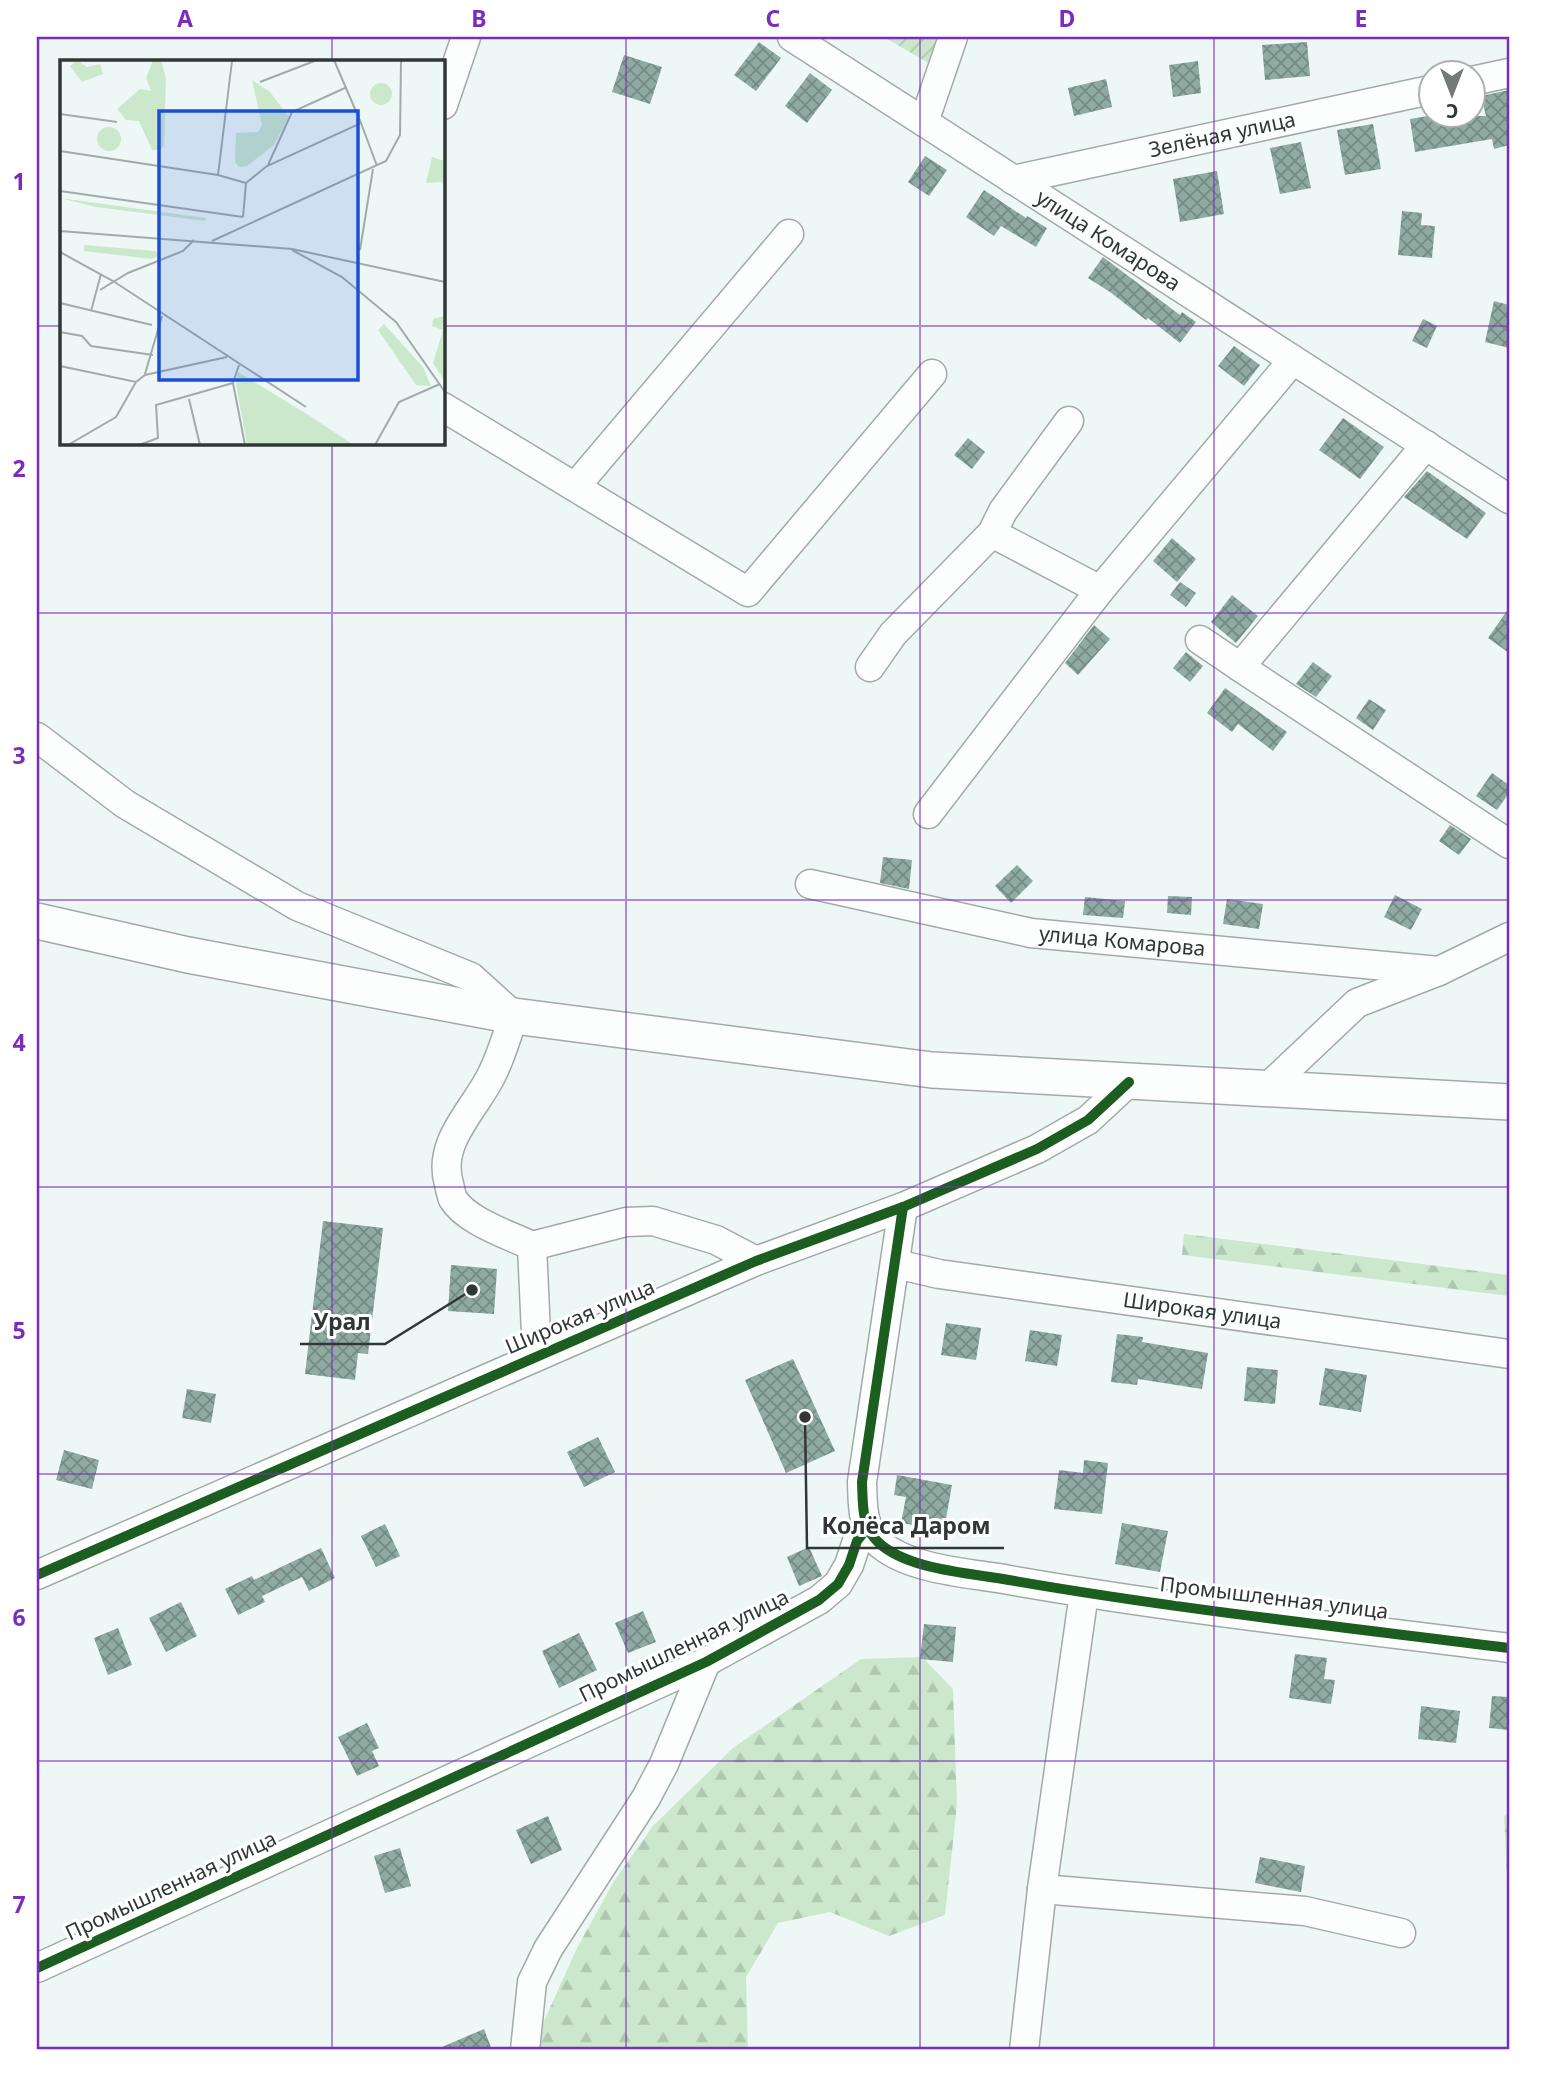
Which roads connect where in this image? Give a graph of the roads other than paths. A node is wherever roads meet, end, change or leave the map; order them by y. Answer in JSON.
{"nodes":[{"id":1,"x":466,"y":37,"type":"edge"},
{"id":2,"x":792,"y":37,"type":"edge"},
{"id":3,"x":953,"y":37,"type":"edge"},
{"id":4,"x":1509,"y":73,"type":"edge"},
{"id":5,"x":1486,"y":78,"type":"edge"},
{"id":6,"x":1416,"y":93,"type":"edge"},
{"id":7,"x":444,"y":102,"type":"edge"},
{"id":8,"x":924,"y":122,"type":"junction"},
{"id":9,"x":1013,"y":180,"type":"junction"},
{"id":10,"x":789,"y":234,"type":"dead end"},
{"id":11,"x":1293,"y":359,"type":"junction"},
{"id":12,"x":932,"y":374,"type":"dead end"},
{"id":13,"x":444,"y":408,"type":"edge"},
{"id":14,"x":1069,"y":421,"type":"dead end"},
{"id":15,"x":1426,"y":445,"type":"junction"},
{"id":16,"x":576,"y":486,"type":"junction"},
{"id":17,"x":1509,"y":499,"type":"edge"},
{"id":18,"x":992,"y":533,"type":"junction"},
{"id":19,"x":1100,"y":590,"type":"junction"},
{"id":20,"x":1200,"y":640,"type":"dead end"},
{"id":21,"x":870,"y":667,"type":"dead end"},
{"id":22,"x":1240,"y":667,"type":"junction"},
{"id":23,"x":37,"y":737,"type":"edge"},
{"id":24,"x":928,"y":814,"type":"dead end"},
{"id":25,"x":1509,"y":844,"type":"edge"},
{"id":26,"x":810,"y":884,"type":"dead end"},
{"id":27,"x":37,"y":921,"type":"edge"},
{"id":28,"x":1509,"y":937,"type":"edge"},
{"id":29,"x":1439,"y":971,"type":"junction"},
{"id":30,"x":514,"y":1016,"type":"junction"},
{"id":31,"x":1129,"y":1082,"type":"junction"},
{"id":32,"x":1266,"y":1089,"type":"junction"},
{"id":33,"x":1509,"y":1102,"type":"edge"},
{"id":34,"x":903,"y":1207,"type":"junction"},
{"id":35,"x":532,"y":1245,"type":"junction"},
{"id":36,"x":755,"y":1261,"type":"junction"},
{"id":37,"x":895,"y":1264,"type":"junction"},
{"id":38,"x":1509,"y":1354,"type":"edge"},
{"id":39,"x":537,"y":1356,"type":"junction"},
{"id":40,"x":867,"y":1528,"type":"junction"},
{"id":41,"x":37,"y":1575,"type":"edge"},
{"id":42,"x":1084,"y":1593,"type":"junction"},
{"id":43,"x":1509,"y":1648,"type":"edge"},
{"id":44,"x":706,"y":1662,"type":"junction"},
{"id":45,"x":1042,"y":1889,"type":"junction"},
{"id":46,"x":1401,"y":1933,"type":"dead end"},
{"id":47,"x":37,"y":1968,"type":"edge"},
{"id":48,"x":525,"y":2050,"type":"edge"},
{"id":49,"x":1024,"y":2050,"type":"edge"}],
"edges":[{"from":1,"to":7,"type":"street"},
{"from":2,"to":8,"type":"street","name":"улица Комарова"},
{"from":3,"to":8,"type":"street"},
{"from":4,"to":5,"type":"street"},
{"from":6,"to":9,"type":"street","name":"Зелёная улица"},
{"from":8,"to":9,"type":"street","name":"улица Комарова"},
{"from":9,"to":11,"type":"street","name":"улица Комарова"},
{"from":10,"to":16,"type":"street"},
{"from":11,"to":15,"type":"street","name":"улица Комарова"},
{"from":11,"to":19,"type":"street"},
{"from":12,"to":16,"type":"street"},
{"from":13,"to":16,"type":"street"},
{"from":14,"to":18,"type":"street"},
{"from":15,"to":17,"type":"street","name":"улица Комарова"},
{"from":15,"to":22,"type":"street"},
{"from":18,"to":19,"type":"street"},
{"from":18,"to":21,"type":"street"},
{"from":19,"to":24,"type":"street"},
{"from":20,"to":22,"type":"street"},
{"from":22,"to":25,"type":"street"},
{"from":23,"to":30,"type":"street"},
{"from":26,"to":29,"type":"street","name":"улица Комарова"},
{"from":27,"to":30,"type":"main road"},
{"from":28,"to":29,"type":"street"},
{"from":29,"to":32,"type":"street"},
{"from":30,"to":31,"type":"main road"},
{"from":30,"to":35,"type":"street"},
{"from":31,"to":32,"type":"main road"},
{"from":31,"to":34,"type":"street","name":"Широкая улица"},
{"from":32,"to":33,"type":"main road"},
{"from":34,"to":36,"type":"street","name":"Широкая улица"},
{"from":34,"to":37,"type":"street"},
{"from":35,"to":36,"type":"street"},
{"from":35,"to":39,"type":"street"},
{"from":36,"to":39,"type":"street","name":"Широкая улица"},
{"from":37,"to":38,"type":"street","name":"Широкая улица"},
{"from":37,"to":40,"type":"street"},
{"from":39,"to":41,"type":"street","name":"Широкая улица"},
{"from":40,"to":42,"type":"street","name":"Промышленная улица"},
{"from":40,"to":44,"type":"street","name":"Промышленная улица"},
{"from":42,"to":43,"type":"street","name":"Промышленная улица"},
{"from":42,"to":45,"type":"street"},
{"from":44,"to":47,"type":"street","name":"Промышленная улица"},
{"from":44,"to":48,"type":"street"},
{"from":45,"to":46,"type":"street"},
{"from":45,"to":49,"type":"street"}]}
